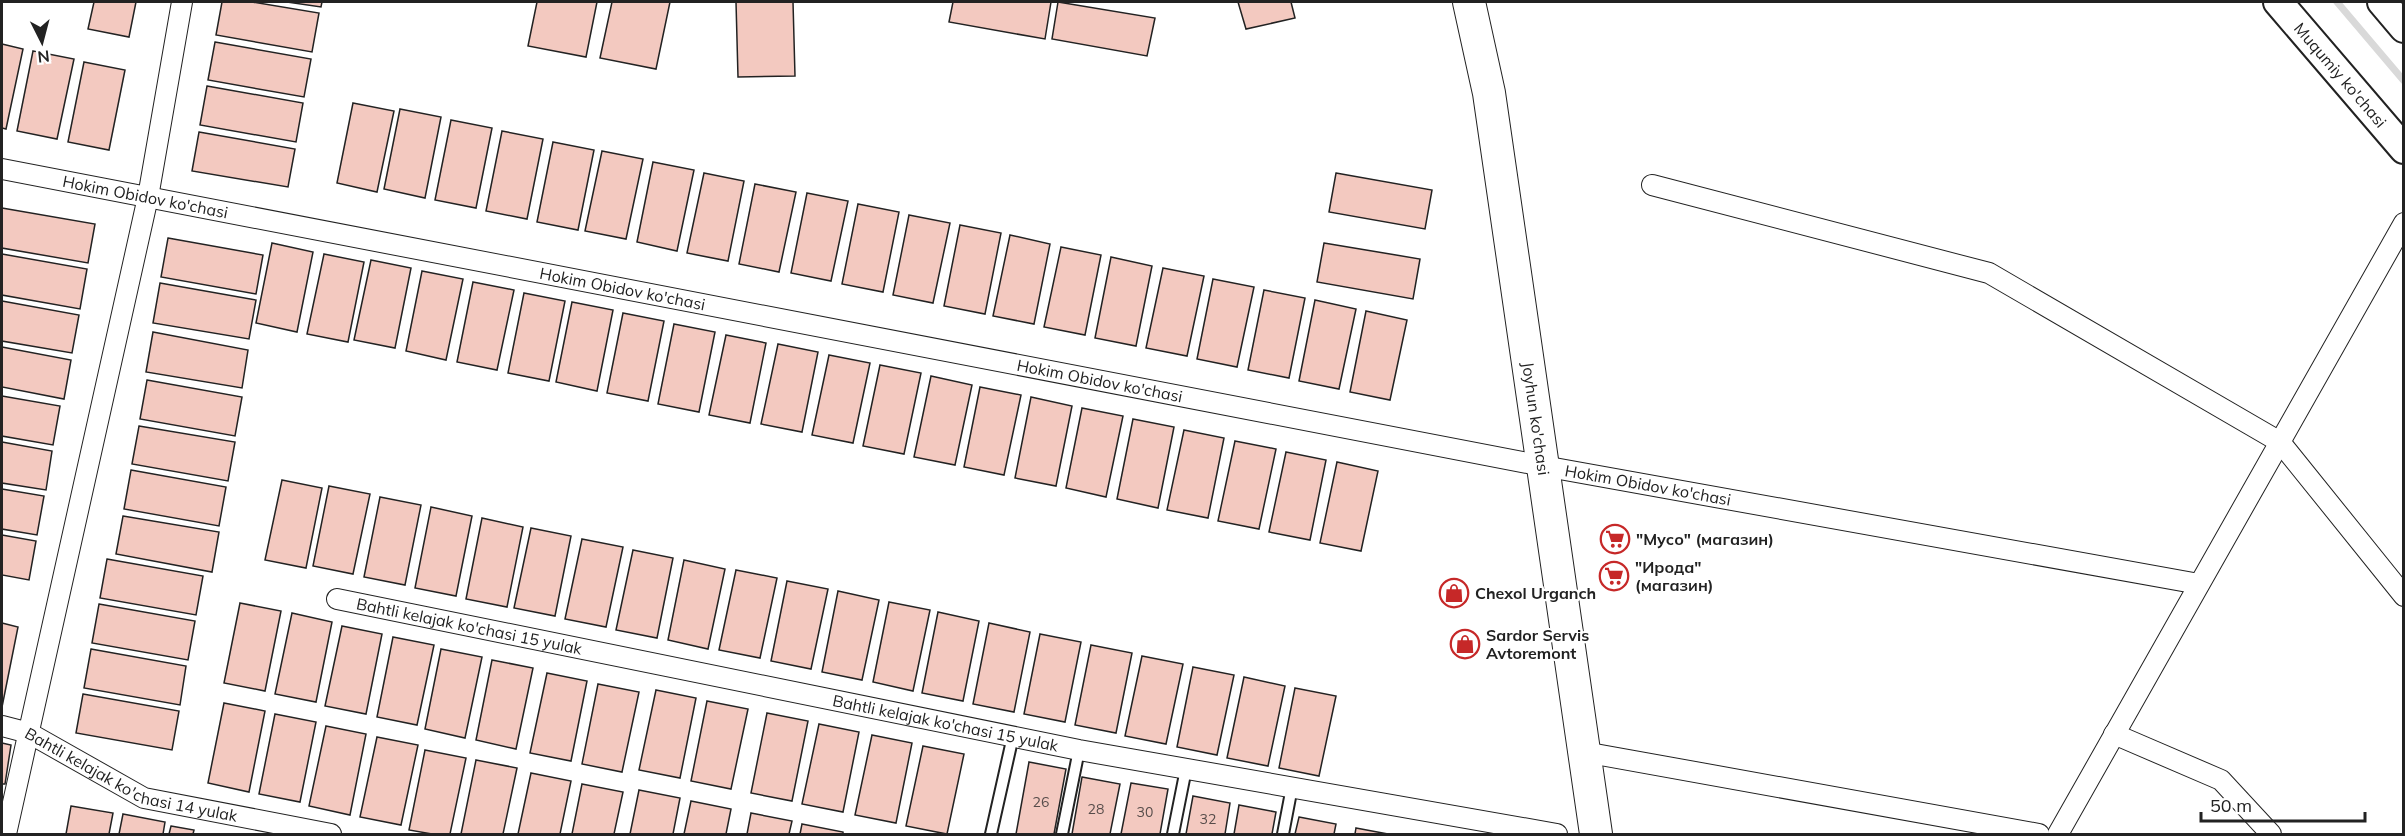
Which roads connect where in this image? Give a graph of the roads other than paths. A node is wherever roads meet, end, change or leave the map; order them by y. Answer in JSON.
{"nodes":[{"id":1,"x":182,"y":2,"type":"edge"},
{"id":2,"x":1469,"y":2,"type":"edge"},
{"id":3,"x":2278,"y":2,"type":"edge"},
{"id":4,"x":2382,"y":2,"type":"edge"},
{"id":5,"x":2403,"y":28,"type":"edge"},
{"id":6,"x":2403,"y":149,"type":"edge"},
{"id":7,"x":2,"y":169,"type":"edge"},
{"id":8,"x":1652,"y":185,"type":"dead end"},
{"id":9,"x":148,"y":197,"type":"junction"},
{"id":10,"x":2403,"y":223,"type":"edge"},
{"id":11,"x":2280,"y":442,"type":"junction"},
{"id":12,"x":1543,"y":466,"type":"junction"},
{"id":13,"x":2199,"y":584,"type":"junction"},
{"id":14,"x":2403,"y":596,"type":"edge"},
{"id":15,"x":337,"y":599,"type":"dead end"},
{"id":16,"x":2,"y":726,"type":"edge"},
{"id":17,"x":29,"y":733,"type":"junction"},
{"id":18,"x":2114,"y":734,"type":"junction"},
{"id":19,"x":1013,"y":736,"type":"junction"},
{"id":20,"x":1078,"y":750,"type":"junction"},
{"id":21,"x":1584,"y":752,"type":"junction"},
{"id":22,"x":1186,"y":769,"type":"junction"},
{"id":23,"x":1292,"y":787,"type":"junction"},
{"id":24,"x":6,"y":834,"type":"edge"},
{"id":25,"x":331,"y":834,"type":"edge"},
{"id":26,"x":991,"y":834,"type":"edge"},
{"id":27,"x":1062,"y":834,"type":"edge"},
{"id":28,"x":1173,"y":834,"type":"edge"},
{"id":29,"x":1283,"y":834,"type":"edge"},
{"id":30,"x":1557,"y":834,"type":"edge"},
{"id":31,"x":1596,"y":834,"type":"edge"},
{"id":32,"x":2039,"y":834,"type":"edge"},
{"id":33,"x":2058,"y":834,"type":"edge"},
{"id":34,"x":2271,"y":834,"type":"edge"}],
"edges":[{"from":1,"to":9,"type":"street"},
{"from":2,"to":12,"type":"main road","name":"Joyhun ko'chasi"},
{"from":3,"to":6,"type":"main road","name":"Muqumiy ko'chasi"},
{"from":4,"to":5,"type":"main road"},
{"from":7,"to":9,"type":"street","name":"Hokim Obidov ko'chasi"},
{"from":8,"to":11,"type":"street"},
{"from":9,"to":12,"type":"street","name":"Hokim Obidov ko'chasi"},
{"from":9,"to":17,"type":"street"},
{"from":10,"to":11,"type":"street"},
{"from":11,"to":13,"type":"street"},
{"from":11,"to":14,"type":"street"},
{"from":12,"to":13,"type":"street","name":"Hokim Obidov ko'chasi"},
{"from":12,"to":21,"type":"main road","name":"Joyhun ko'chasi"},
{"from":13,"to":18,"type":"street"},
{"from":15,"to":19,"type":"street","name":"Bahtli kelajak ko'chasi 15 yulak"},
{"from":16,"to":17,"type":"street","name":"Bahtli kelajak ko'chasi 14 yulak"},
{"from":17,"to":24,"type":"street"},
{"from":17,"to":25,"type":"street","name":"Bahtli kelajak ko'chasi 14 yulak"},
{"from":18,"to":33,"type":"street"},
{"from":18,"to":34,"type":"street"},
{"from":19,"to":20,"type":"street","name":"Bahtli kelajak ko'chasi 15 yulak"},
{"from":19,"to":26,"type":"lane"},
{"from":20,"to":22,"type":"street","name":"Bahtli kelajak ko'chasi 15 yulak"},
{"from":20,"to":27,"type":"lane"},
{"from":21,"to":31,"type":"main road","name":"Joyhun ko'chasi"},
{"from":21,"to":32,"type":"street"},
{"from":22,"to":23,"type":"street","name":"Bahtli kelajak ko'chasi 15 yulak"},
{"from":22,"to":28,"type":"lane"},
{"from":23,"to":29,"type":"lane"},
{"from":23,"to":30,"type":"street","name":"Bahtli kelajak ko'chasi 15 yulak"}]}
